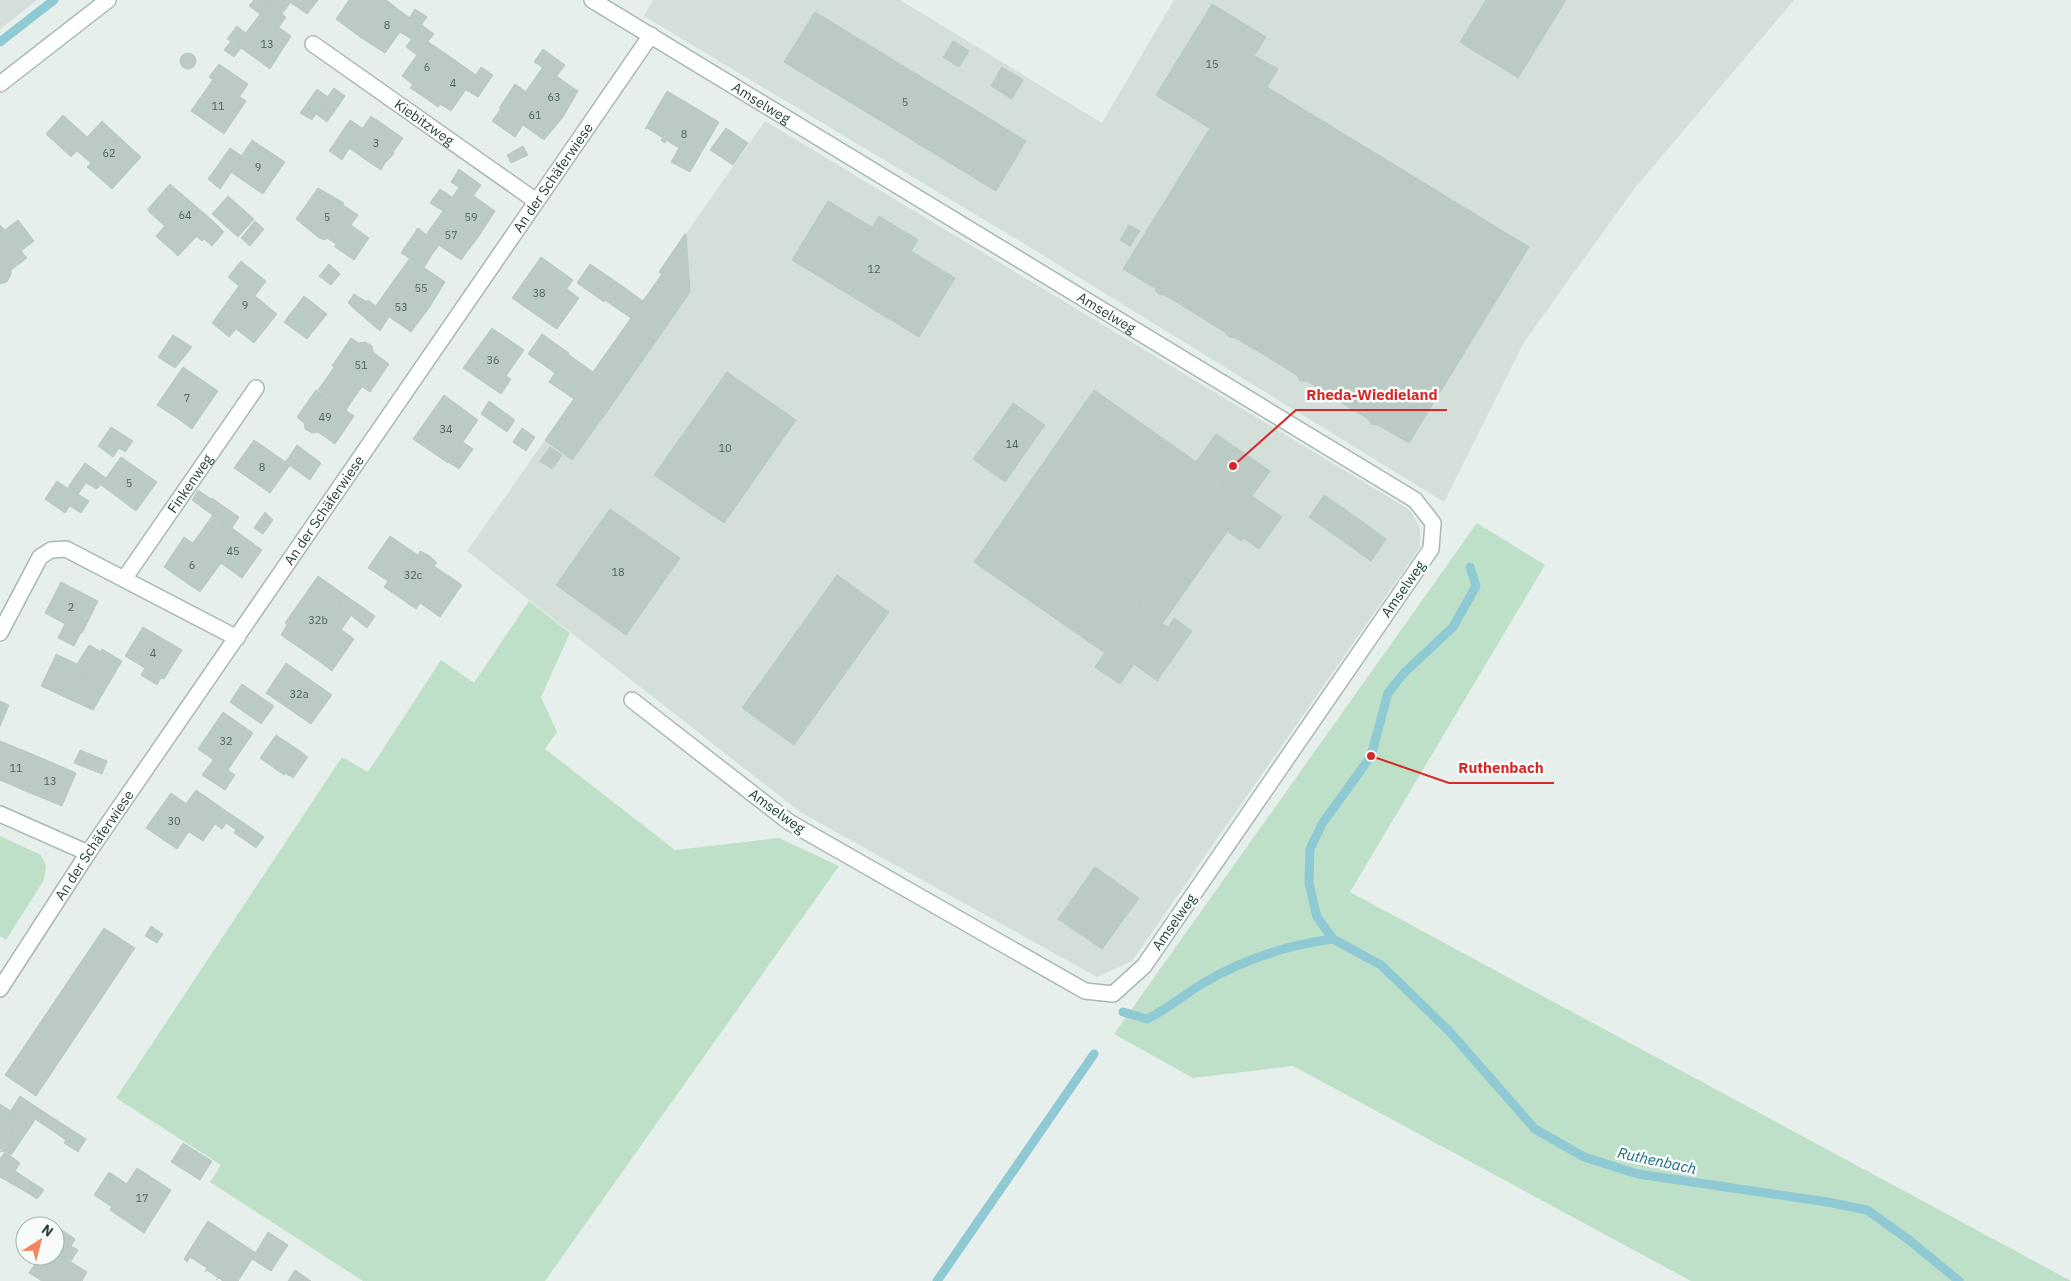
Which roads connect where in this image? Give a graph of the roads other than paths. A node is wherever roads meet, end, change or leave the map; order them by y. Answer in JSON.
{"nodes":[{"id":1,"x":108,"y":0,"type":"edge"},
{"id":2,"x":592,"y":0,"type":"edge"},
{"id":3,"x":651,"y":35,"type":"junction"},
{"id":4,"x":313,"y":44,"type":"dead end"},
{"id":5,"x":0,"y":84,"type":"edge"},
{"id":6,"x":536,"y":201,"type":"junction"},
{"id":7,"x":256,"y":388,"type":"dead end"},
{"id":8,"x":124,"y":579,"type":"junction"},
{"id":9,"x":0,"y":633,"type":"edge"},
{"id":10,"x":237,"y":638,"type":"junction"},
{"id":11,"x":632,"y":700,"type":"dead end"},
{"id":12,"x":0,"y":814,"type":"edge"},
{"id":13,"x":88,"y":853,"type":"junction"},
{"id":14,"x":0,"y":989,"type":"edge"}],
"edges":[{"from":1,"to":5,"type":"street"},
{"from":2,"to":3,"type":"street","name":"Amselweg"},
{"from":3,"to":6,"type":"street","name":"An der Schäferwiese"},
{"from":3,"to":11,"type":"street","name":"Amselweg"},
{"from":4,"to":6,"type":"street","name":"Kiebitzweg"},
{"from":6,"to":10,"type":"street","name":"An der Schäferwiese"},
{"from":7,"to":8,"type":"street","name":"Finkenweg"},
{"from":8,"to":9,"type":"street"},
{"from":8,"to":10,"type":"street"},
{"from":10,"to":13,"type":"street","name":"An der Schäferwiese"},
{"from":12,"to":13,"type":"street"},
{"from":13,"to":14,"type":"street","name":"An der Schäferwiese"}]}
